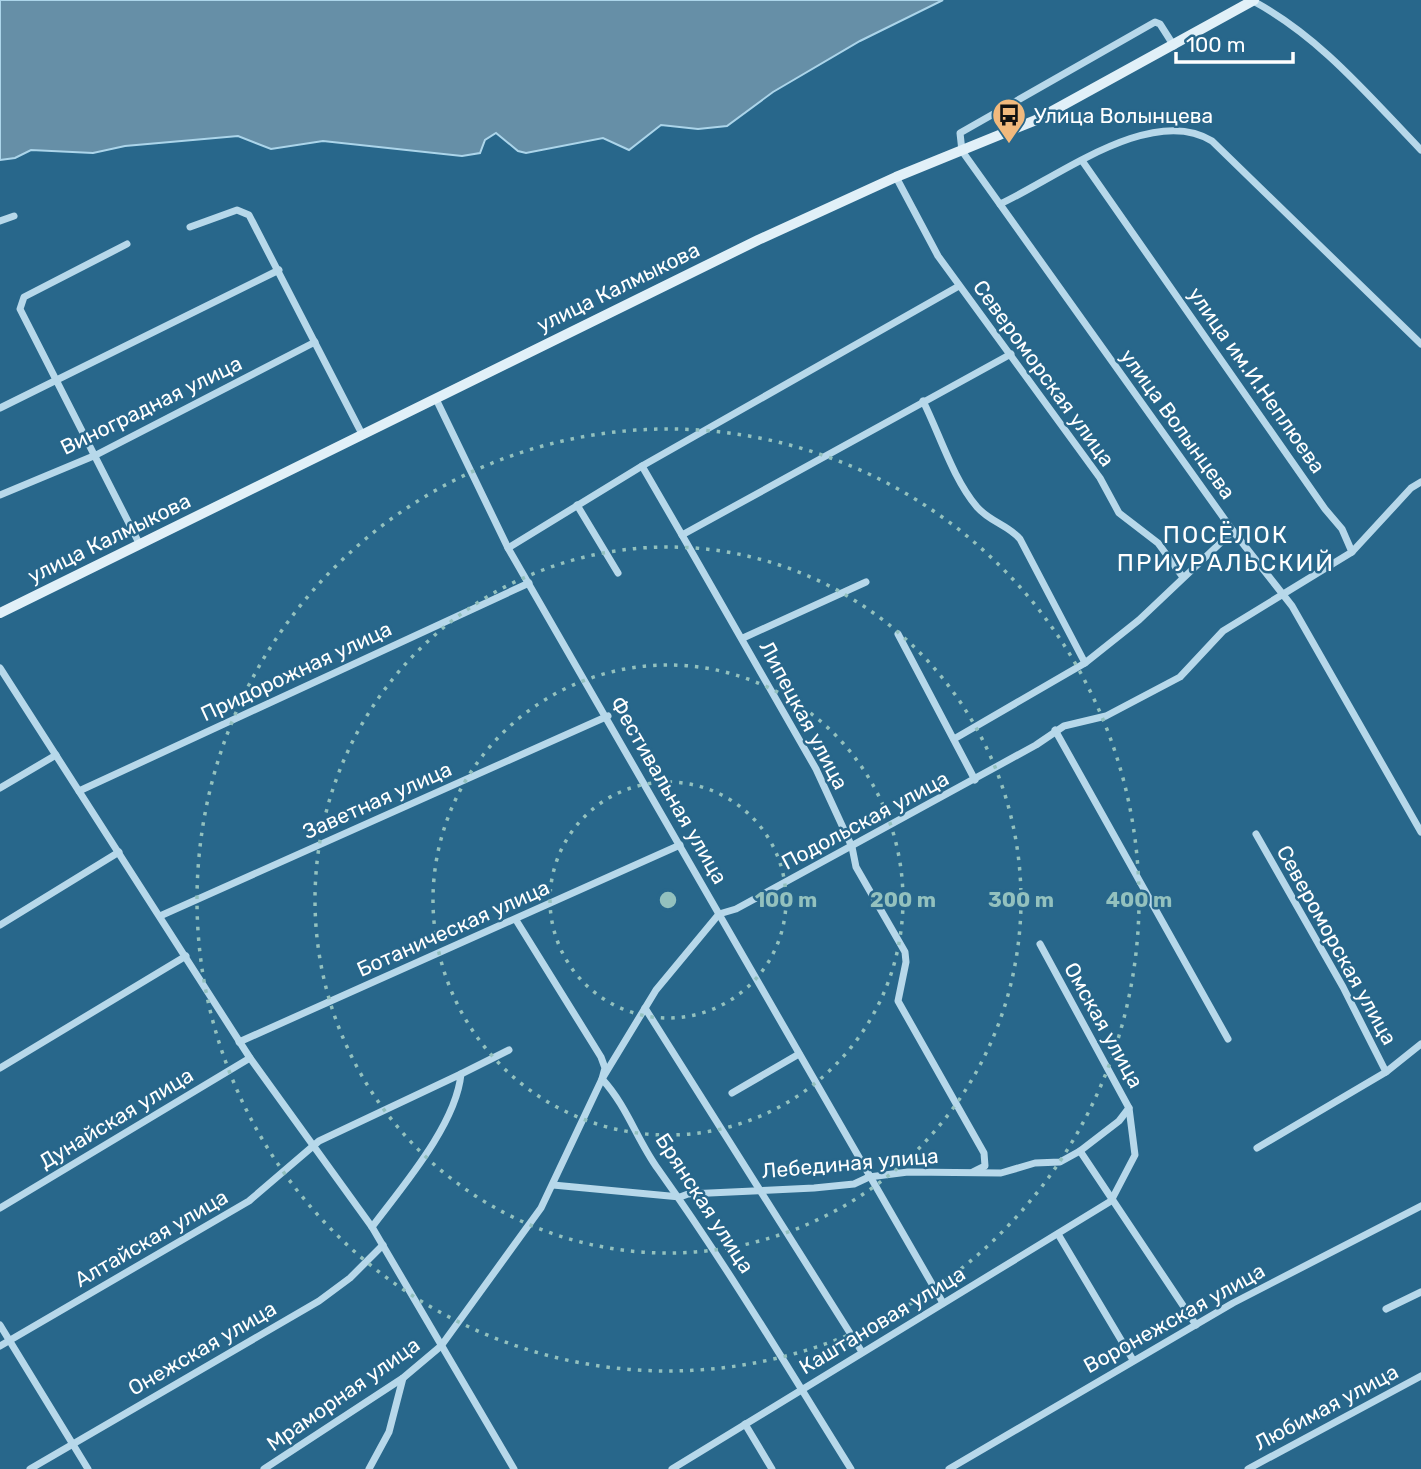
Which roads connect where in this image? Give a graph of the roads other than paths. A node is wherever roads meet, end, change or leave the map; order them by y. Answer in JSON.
{"nodes":[{"id":1,"x":1254,"y":0,"type":"edge"},
{"id":2,"x":1174,"y":46,"type":"junction"},
{"id":3,"x":962,"y":150,"type":"junction"},
{"id":4,"x":1421,"y":150,"type":"edge"},
{"id":5,"x":1083,"y":162,"type":"junction"},
{"id":6,"x":896,"y":177,"type":"junction"},
{"id":7,"x":1000,"y":204,"type":"junction"},
{"id":8,"x":14,"y":216,"type":"dead end"},
{"id":9,"x":0,"y":221,"type":"edge"},
{"id":10,"x":190,"y":227,"type":"dead end"},
{"id":11,"x":127,"y":244,"type":"dead end"},
{"id":12,"x":279,"y":270,"type":"junction"},
{"id":13,"x":959,"y":286,"type":"junction"},
{"id":14,"x":316,"y":342,"type":"junction"},
{"id":15,"x":1421,"y":344,"type":"edge"},
{"id":16,"x":1012,"y":354,"type":"junction"},
{"id":17,"x":58,"y":380,"type":"junction"},
{"id":18,"x":436,"y":399,"type":"junction"},
{"id":19,"x":923,"y":401,"type":"junction"},
{"id":20,"x":0,"y":408,"type":"edge"},
{"id":21,"x":362,"y":434,"type":"junction"},
{"id":22,"x":96,"y":455,"type":"junction"},
{"id":23,"x":642,"y":466,"type":"junction"},
{"id":24,"x":1421,"y":482,"type":"edge"},
{"id":25,"x":0,"y":495,"type":"edge"},
{"id":26,"x":577,"y":505,"type":"junction"},
{"id":27,"x":1233,"y":531,"type":"junction"},
{"id":28,"x":682,"y":535,"type":"junction"},
{"id":29,"x":139,"y":543,"type":"junction"},
{"id":30,"x":508,"y":548,"type":"junction"},
{"id":31,"x":1352,"y":552,"type":"junction"},
{"id":32,"x":618,"y":573,"type":"dead end"},
{"id":33,"x":1182,"y":576,"type":"junction"},
{"id":34,"x":866,"y":582,"type":"dead end"},
{"id":35,"x":528,"y":583,"type":"junction"},
{"id":36,"x":1283,"y":594,"type":"junction"},
{"id":37,"x":0,"y":613,"type":"edge"},
{"id":38,"x":898,"y":634,"type":"dead end"},
{"id":39,"x":743,"y":638,"type":"junction"},
{"id":40,"x":1085,"y":663,"type":"junction"},
{"id":41,"x":0,"y":668,"type":"edge"},
{"id":42,"x":3,"y":680,"type":"edge"},
{"id":43,"x":608,"y":716,"type":"junction"},
{"id":44,"x":1055,"y":730,"type":"junction"},
{"id":45,"x":954,"y":739,"type":"junction"},
{"id":46,"x":56,"y":755,"type":"junction"},
{"id":47,"x":975,"y":780,"type":"junction"},
{"id":48,"x":0,"y":788,"type":"edge"},
{"id":49,"x":79,"y":790,"type":"junction"},
{"id":50,"x":1419,"y":822,"type":"edge"},
{"id":51,"x":1421,"y":832,"type":"edge"},
{"id":52,"x":1256,"y":834,"type":"dead end"},
{"id":53,"x":680,"y":845,"type":"junction"},
{"id":54,"x":852,"y":847,"type":"junction"},
{"id":55,"x":119,"y":852,"type":"junction"},
{"id":56,"x":719,"y":914,"type":"junction"},
{"id":57,"x":160,"y":916,"type":"junction"},
{"id":58,"x":516,"y":920,"type":"junction"},
{"id":59,"x":0,"y":925,"type":"edge"},
{"id":60,"x":1040,"y":944,"type":"dead end"},
{"id":61,"x":186,"y":956,"type":"junction"},
{"id":62,"x":645,"y":1008,"type":"junction"},
{"id":63,"x":1228,"y":1039,"type":"dead end"},
{"id":64,"x":239,"y":1042,"type":"junction"},
{"id":65,"x":1421,"y":1044,"type":"edge"},
{"id":66,"x":509,"y":1051,"type":"dead end"},
{"id":67,"x":799,"y":1054,"type":"junction"},
{"id":68,"x":250,"y":1058,"type":"junction"},
{"id":69,"x":0,"y":1068,"type":"edge"},
{"id":70,"x":1386,"y":1072,"type":"junction"},
{"id":71,"x":461,"y":1074,"type":"junction"},
{"id":72,"x":602,"y":1079,"type":"junction"},
{"id":73,"x":732,"y":1093,"type":"dead end"},
{"id":74,"x":1129,"y":1108,"type":"junction"},
{"id":75,"x":312,"y":1148,"type":"junction"},
{"id":76,"x":1257,"y":1148,"type":"dead end"},
{"id":77,"x":1080,"y":1151,"type":"junction"},
{"id":78,"x":972,"y":1172,"type":"junction"},
{"id":79,"x":869,"y":1177,"type":"junction"},
{"id":80,"x":553,"y":1185,"type":"junction"},
{"id":81,"x":761,"y":1188,"type":"junction"},
{"id":82,"x":680,"y":1197,"type":"junction"},
{"id":83,"x":1111,"y":1201,"type":"junction"},
{"id":84,"x":1421,"y":1206,"type":"edge"},
{"id":85,"x":0,"y":1208,"type":"edge"},
{"id":86,"x":372,"y":1227,"type":"junction"},
{"id":87,"x":1058,"y":1234,"type":"junction"},
{"id":88,"x":383,"y":1245,"type":"junction"},
{"id":89,"x":1421,"y":1292,"type":"edge"},
{"id":90,"x":943,"y":1303,"type":"junction"},
{"id":91,"x":1386,"y":1309,"type":"dead end"},
{"id":92,"x":0,"y":1325,"type":"edge"},
{"id":93,"x":1196,"y":1325,"type":"junction"},
{"id":94,"x":9,"y":1340,"type":"junction"},
{"id":95,"x":0,"y":1346,"type":"edge"},
{"id":96,"x":441,"y":1346,"type":"junction"},
{"id":97,"x":862,"y":1352,"type":"junction"},
{"id":98,"x":1133,"y":1360,"type":"junction"},
{"id":99,"x":1421,"y":1376,"type":"edge"},
{"id":100,"x":403,"y":1378,"type":"junction"},
{"id":101,"x":802,"y":1390,"type":"junction"},
{"id":102,"x":745,"y":1424,"type":"junction"},
{"id":103,"x":72,"y":1443,"type":"junction"},
{"id":104,"x":30,"y":1469,"type":"edge"},
{"id":105,"x":88,"y":1469,"type":"edge"},
{"id":106,"x":264,"y":1469,"type":"edge"},
{"id":107,"x":369,"y":1469,"type":"edge"},
{"id":108,"x":514,"y":1469,"type":"edge"},
{"id":109,"x":672,"y":1469,"type":"edge"},
{"id":110,"x":772,"y":1469,"type":"edge"},
{"id":111,"x":851,"y":1469,"type":"edge"},
{"id":112,"x":949,"y":1469,"type":"edge"},
{"id":113,"x":1248,"y":1469,"type":"edge"}],
"edges":[{"from":1,"to":2,"type":"main road","name":"улица Калмыкова"},
{"from":1,"to":4,"type":"street"},
{"from":2,"to":3,"type":"main road","name":"улица Калмыкова"},
{"from":2,"to":3,"type":"street"},
{"from":3,"to":6,"type":"main road","name":"улица Калмыкова"},
{"from":3,"to":7,"type":"street","name":"улица Волынцева"},
{"from":5,"to":7,"type":"street"},
{"from":5,"to":15,"type":"street"},
{"from":5,"to":31,"type":"street","name":"улица им.И.Неплюева"},
{"from":6,"to":13,"type":"street","name":"Североморская улица"},
{"from":6,"to":18,"type":"main road","name":"улица Калмыкова"},
{"from":7,"to":27,"type":"street","name":"улица Волынцева"},
{"from":8,"to":9,"type":"street"},
{"from":10,"to":12,"type":"street"},
{"from":11,"to":17,"type":"street"},
{"from":12,"to":14,"type":"street"},
{"from":12,"to":17,"type":"street"},
{"from":13,"to":16,"type":"street","name":"Североморская улица"},
{"from":13,"to":23,"type":"street"},
{"from":14,"to":21,"type":"street"},
{"from":14,"to":22,"type":"street","name":"Виноградная улица"},
{"from":16,"to":19,"type":"street"},
{"from":16,"to":33,"type":"street","name":"Североморская улица"},
{"from":17,"to":20,"type":"street"},
{"from":17,"to":22,"type":"street"},
{"from":18,"to":21,"type":"main road","name":"улица Калмыкова"},
{"from":18,"to":30,"type":"street","name":"Фестивальная улица"},
{"from":19,"to":28,"type":"street"},
{"from":19,"to":40,"type":"street"},
{"from":21,"to":29,"type":"main road","name":"улица Калмыкова"},
{"from":22,"to":25,"type":"street","name":"Виноградная улица"},
{"from":22,"to":29,"type":"street"},
{"from":23,"to":26,"type":"street"},
{"from":23,"to":28,"type":"street","name":"Липецкая улица"},
{"from":24,"to":31,"type":"street"},
{"from":26,"to":30,"type":"street"},
{"from":26,"to":32,"type":"street"},
{"from":27,"to":33,"type":"street"},
{"from":27,"to":36,"type":"street","name":"улица Волынцева"},
{"from":28,"to":39,"type":"street","name":"Липецкая улица"},
{"from":29,"to":37,"type":"main road","name":"улица Калмыкова"},
{"from":30,"to":35,"type":"street","name":"Фестивальная улица"},
{"from":31,"to":36,"type":"street"},
{"from":33,"to":40,"type":"street"},
{"from":34,"to":39,"type":"street"},
{"from":35,"to":43,"type":"street","name":"Фестивальная улица"},
{"from":35,"to":49,"type":"street","name":"Придорожная улица"},
{"from":36,"to":44,"type":"street","name":"Подольская улица"},
{"from":36,"to":50,"type":"street","name":"улица Волынцева"},
{"from":38,"to":45,"type":"street"},
{"from":39,"to":54,"type":"street","name":"Липецкая улица"},
{"from":40,"to":45,"type":"street"},
{"from":41,"to":42,"type":"street"},
{"from":42,"to":46,"type":"street"},
{"from":43,"to":53,"type":"street","name":"Фестивальная улица"},
{"from":43,"to":57,"type":"street","name":"Заветная улица"},
{"from":44,"to":47,"type":"street","name":"Подольская улица"},
{"from":44,"to":63,"type":"street"},
{"from":45,"to":47,"type":"street"},
{"from":46,"to":48,"type":"street"},
{"from":46,"to":49,"type":"street"},
{"from":47,"to":54,"type":"street","name":"Подольская улица"},
{"from":49,"to":55,"type":"street"},
{"from":50,"to":51,"type":"street","name":"улица Волынцева"},
{"from":52,"to":70,"type":"street","name":"Североморская улица"},
{"from":53,"to":56,"type":"street","name":"Фестивальная улица"},
{"from":53,"to":58,"type":"street","name":"Ботаническая улица"},
{"from":54,"to":56,"type":"street","name":"Подольская улица"},
{"from":54,"to":78,"type":"street","name":"Липецкая улица"},
{"from":55,"to":57,"type":"street"},
{"from":55,"to":59,"type":"street"},
{"from":56,"to":62,"type":"street","name":"Подольская улица"},
{"from":56,"to":67,"type":"street","name":"Фестивальная улица"},
{"from":57,"to":61,"type":"street"},
{"from":58,"to":64,"type":"street","name":"Ботаническая улица"},
{"from":58,"to":72,"type":"street","name":"Брянская улица"},
{"from":60,"to":74,"type":"street","name":"Омская улица"},
{"from":61,"to":64,"type":"street"},
{"from":61,"to":69,"type":"street"},
{"from":62,"to":72,"type":"street","name":"Подольская улица"},
{"from":62,"to":81,"type":"street"},
{"from":64,"to":68,"type":"street"},
{"from":65,"to":70,"type":"street"},
{"from":66,"to":71,"type":"street","name":"Алтайская улица"},
{"from":67,"to":73,"type":"street"},
{"from":67,"to":79,"type":"street","name":"Фестивальная улица"},
{"from":68,"to":75,"type":"street"},
{"from":68,"to":85,"type":"street","name":"Дунайская улица"},
{"from":70,"to":76,"type":"street"},
{"from":71,"to":75,"type":"street","name":"Алтайская улица"},
{"from":71,"to":86,"type":"street"},
{"from":72,"to":80,"type":"street","name":"Подольская улица"},
{"from":72,"to":82,"type":"street","name":"Брянская улица"},
{"from":74,"to":77,"type":"street","name":"Лебединая улица"},
{"from":74,"to":83,"type":"street","name":"Омская улица"},
{"from":75,"to":86,"type":"street"},
{"from":75,"to":94,"type":"street","name":"Алтайская улица"},
{"from":77,"to":78,"type":"street","name":"Лебединая улица"},
{"from":77,"to":83,"type":"street"},
{"from":78,"to":79,"type":"street","name":"Лебединая улица"},
{"from":79,"to":81,"type":"street","name":"Лебединая улица"},
{"from":79,"to":90,"type":"street","name":"Фестивальная улица"},
{"from":80,"to":82,"type":"street","name":"Лебединая улица"},
{"from":80,"to":96,"type":"street","name":"Подольская улица"},
{"from":81,"to":82,"type":"street","name":"Лебединая улица"},
{"from":81,"to":97,"type":"street"},
{"from":82,"to":101,"type":"street","name":"Брянская улица"},
{"from":83,"to":87,"type":"street","name":"Каштановая улица"},
{"from":83,"to":93,"type":"street"},
{"from":84,"to":93,"type":"street","name":"Воронежская улица"},
{"from":86,"to":88,"type":"street"},
{"from":87,"to":90,"type":"street","name":"Каштановая улица"},
{"from":87,"to":98,"type":"street"},
{"from":88,"to":96,"type":"street"},
{"from":88,"to":103,"type":"street","name":"Онежская улица"},
{"from":89,"to":91,"type":"street"},
{"from":90,"to":97,"type":"street","name":"Каштановая улица"},
{"from":92,"to":94,"type":"street"},
{"from":93,"to":98,"type":"street","name":"Воронежская улица"},
{"from":94,"to":95,"type":"street","name":"Алтайская улица"},
{"from":94,"to":103,"type":"street"},
{"from":96,"to":100,"type":"street","name":"Мраморная улица"},
{"from":96,"to":108,"type":"street"},
{"from":97,"to":101,"type":"street","name":"Каштановая улица"},
{"from":98,"to":112,"type":"street","name":"Воронежская улица"},
{"from":99,"to":113,"type":"street","name":"Любимая улица"},
{"from":100,"to":106,"type":"street","name":"Мраморная улица"},
{"from":100,"to":107,"type":"street"},
{"from":101,"to":102,"type":"street","name":"Каштановая улица"},
{"from":101,"to":111,"type":"street","name":"Брянская улица"},
{"from":102,"to":109,"type":"street","name":"Каштановая улица"},
{"from":102,"to":110,"type":"street"},
{"from":103,"to":104,"type":"street","name":"Онежская улица"},
{"from":103,"to":105,"type":"street"}]}
